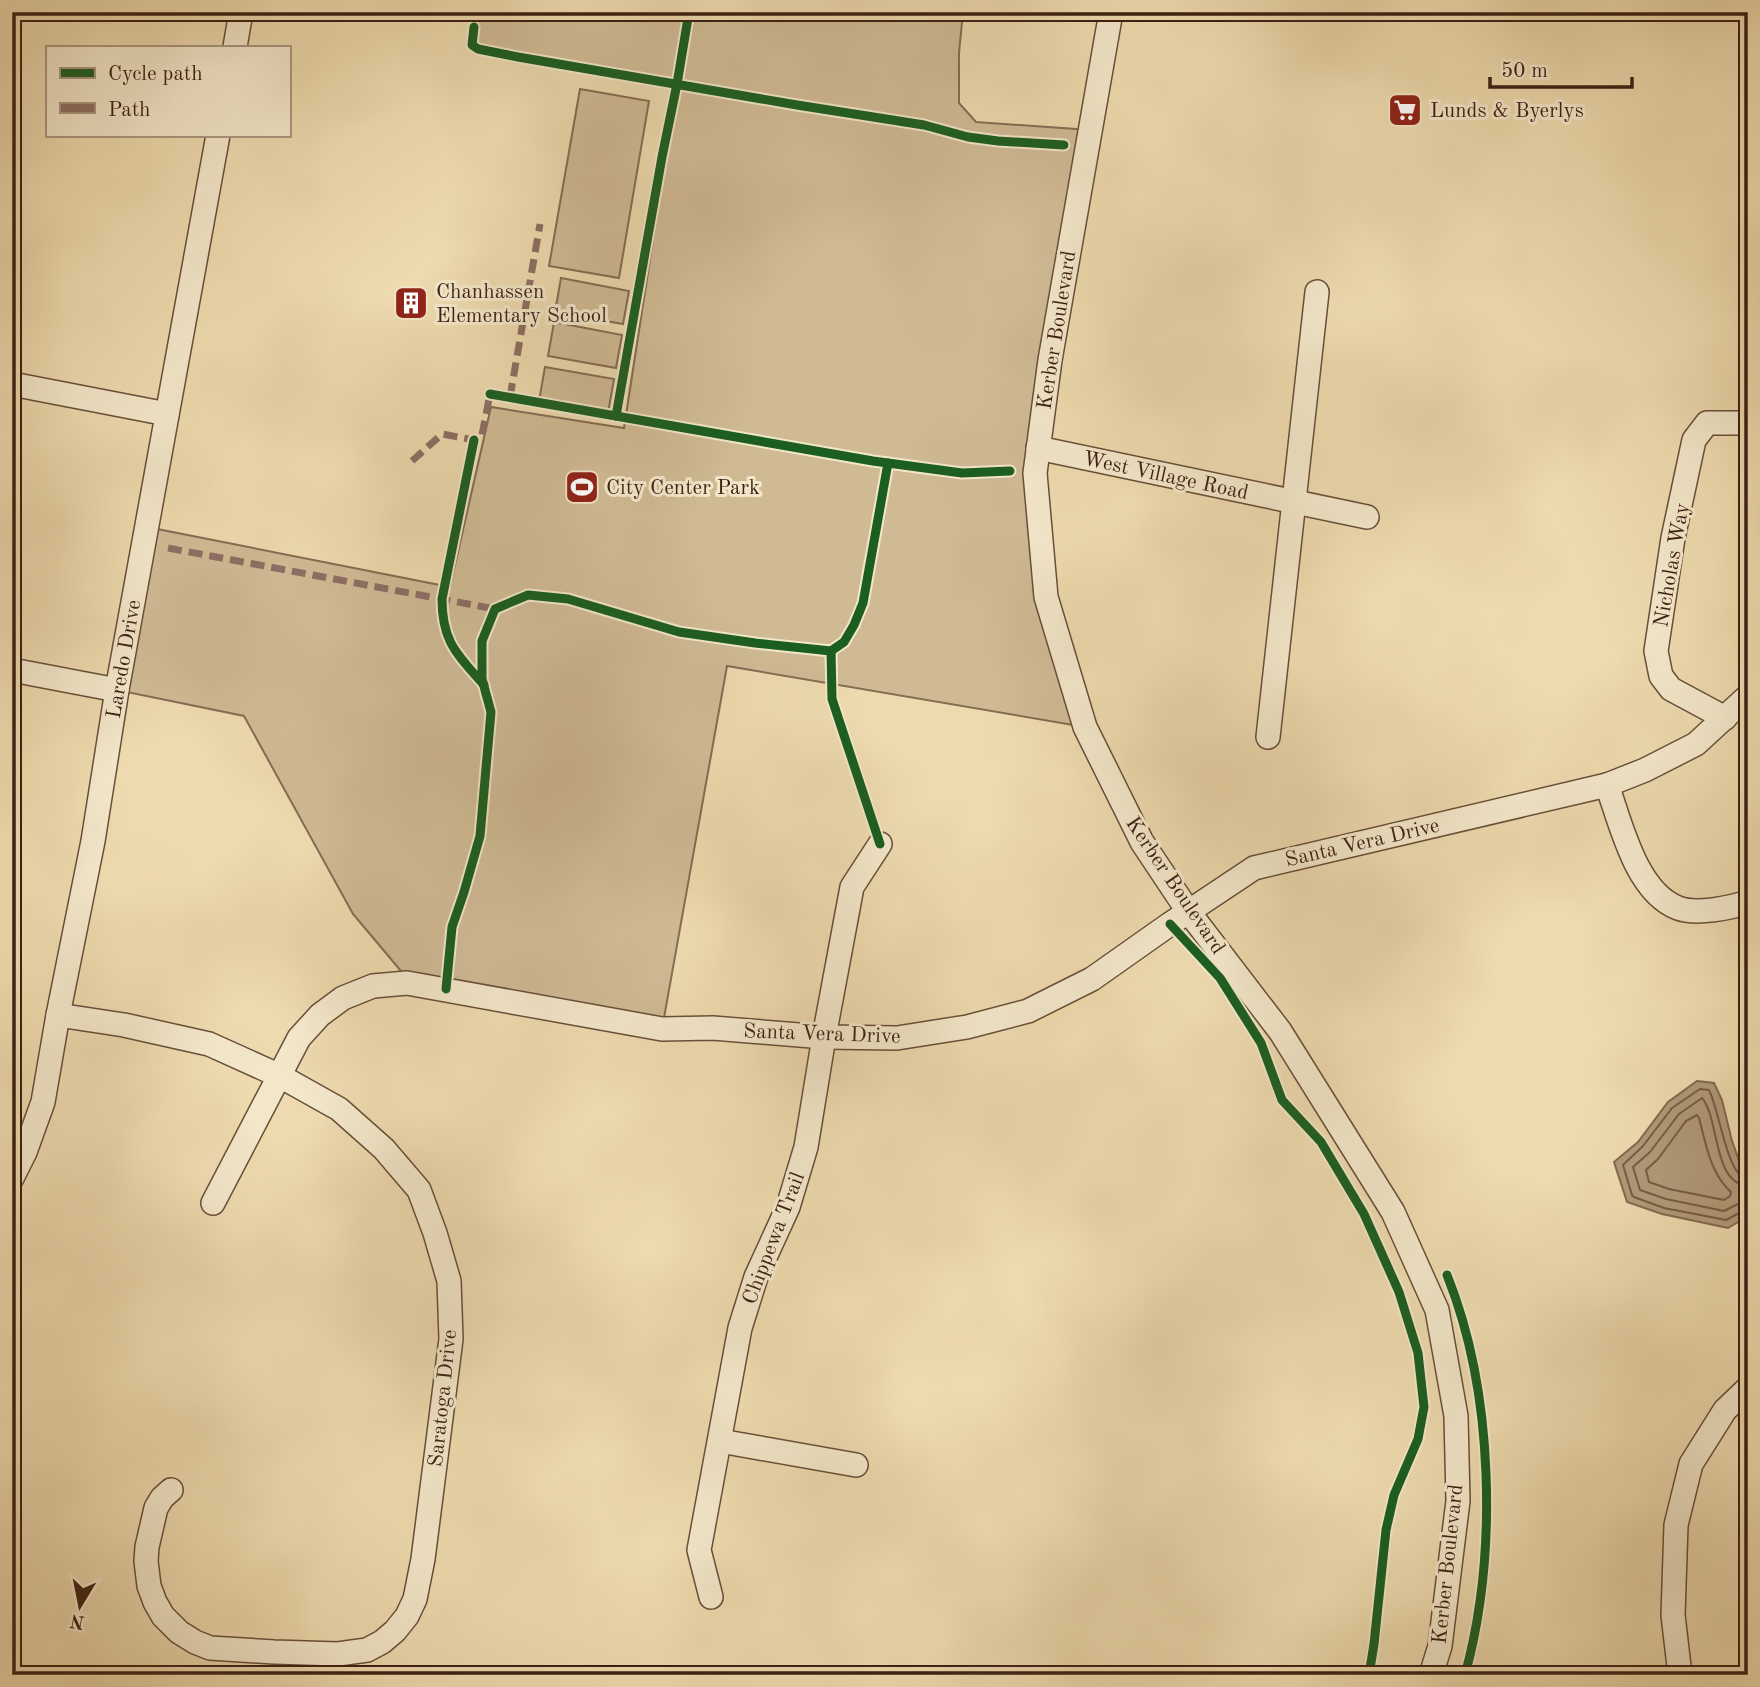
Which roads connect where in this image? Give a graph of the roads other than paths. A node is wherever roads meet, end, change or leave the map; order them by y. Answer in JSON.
{"nodes":[{"id":1,"x":242,"y":12,"type":"edge"},
{"id":2,"x":1111,"y":12,"type":"edge"},
{"id":3,"x":235,"y":46,"type":"edge"},
{"id":4,"x":218,"y":136,"type":"edge"},
{"id":5,"x":1317,"y":292,"type":"dead end"},
{"id":6,"x":12,"y":384,"type":"edge"},
{"id":7,"x":167,"y":414,"type":"junction"},
{"id":8,"x":1748,"y":423,"type":"edge"},
{"id":9,"x":1038,"y":449,"type":"junction"},
{"id":10,"x":1294,"y":502,"type":"junction"},
{"id":11,"x":1367,"y":517,"type":"dead end"},
{"id":12,"x":12,"y":670,"type":"edge"},
{"id":13,"x":117,"y":690,"type":"junction"},
{"id":14,"x":1748,"y":696,"type":"edge"},
{"id":15,"x":1725,"y":718,"type":"junction"},
{"id":16,"x":1268,"y":737,"type":"dead end"},
{"id":17,"x":1607,"y":785,"type":"junction"},
{"id":18,"x":880,"y":844,"type":"dead end"},
{"id":19,"x":1748,"y":902,"type":"edge"},
{"id":20,"x":1188,"y":911,"type":"junction"},
{"id":21,"x":58,"y":1015,"type":"junction"},
{"id":22,"x":824,"y":1037,"type":"junction"},
{"id":23,"x":280,"y":1076,"type":"junction"},
{"id":24,"x":12,"y":1178,"type":"edge"},
{"id":25,"x":214,"y":1203,"type":"dead end"},
{"id":26,"x":1748,"y":1388,"type":"edge"},
{"id":27,"x":720,"y":1441,"type":"junction"},
{"id":28,"x":856,"y":1465,"type":"dead end"},
{"id":29,"x":171,"y":1490,"type":"dead end"},
{"id":30,"x":710,"y":1597,"type":"dead end"},
{"id":31,"x":1431,"y":1675,"type":"edge"},
{"id":32,"x":1680,"y":1675,"type":"edge"}],
"edges":[{"from":1,"to":3,"type":"street"},
{"from":2,"to":9,"type":"street","name":"Kerber Boulevard"},
{"from":4,"to":7,"type":"street","name":"Laredo Drive"},
{"from":5,"to":10,"type":"street"},
{"from":6,"to":7,"type":"street"},
{"from":7,"to":13,"type":"street","name":"Laredo Drive"},
{"from":8,"to":15,"type":"street","name":"Nicholas Way"},
{"from":9,"to":10,"type":"street","name":"West Village Road"},
{"from":9,"to":20,"type":"street","name":"Kerber Boulevard"},
{"from":10,"to":11,"type":"street","name":"West Village Road"},
{"from":10,"to":16,"type":"street"},
{"from":12,"to":13,"type":"street"},
{"from":13,"to":21,"type":"street","name":"Laredo Drive"},
{"from":14,"to":15,"type":"street","name":"Santa Vera Drive"},
{"from":15,"to":17,"type":"street","name":"Santa Vera Drive"},
{"from":17,"to":19,"type":"street"},
{"from":17,"to":20,"type":"street","name":"Santa Vera Drive"},
{"from":18,"to":22,"type":"street","name":"Chippewa Trail"},
{"from":20,"to":22,"type":"street","name":"Santa Vera Drive"},
{"from":20,"to":31,"type":"street","name":"Kerber Boulevard"},
{"from":21,"to":23,"type":"street","name":"Saratoga Drive"},
{"from":21,"to":24,"type":"street","name":"Laredo Drive"},
{"from":22,"to":23,"type":"street","name":"Santa Vera Drive"},
{"from":22,"to":27,"type":"street","name":"Chippewa Trail"},
{"from":23,"to":25,"type":"street","name":"Santa Vera Drive"},
{"from":23,"to":29,"type":"street","name":"Saratoga Drive"},
{"from":26,"to":32,"type":"street"},
{"from":27,"to":28,"type":"street"},
{"from":27,"to":30,"type":"street","name":"Chippewa Trail"}]}
